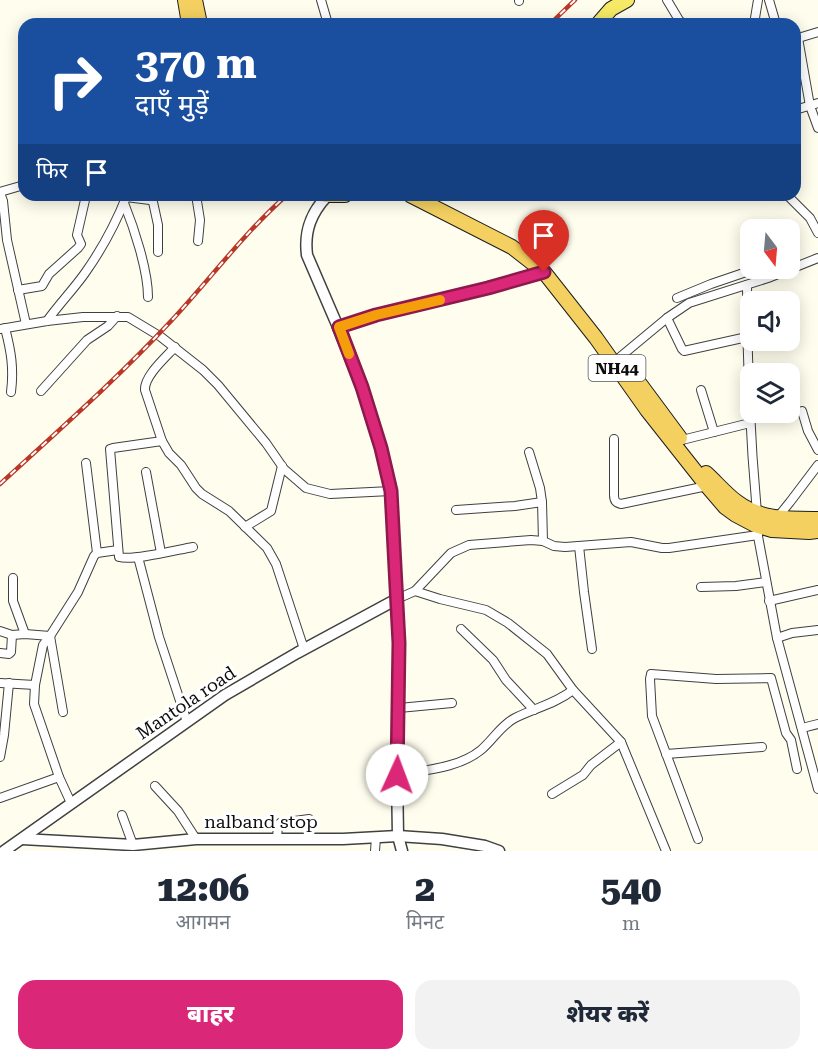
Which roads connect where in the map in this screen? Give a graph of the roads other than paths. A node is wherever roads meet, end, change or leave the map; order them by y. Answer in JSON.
{"nodes":[{"id":1,"x":185,"y":0,"type":"edge"},
{"id":2,"x":195,"y":0,"type":"edge"},
{"id":3,"x":321,"y":0,"type":"edge"},
{"id":4,"x":627,"y":0,"type":"edge"},
{"id":5,"x":667,"y":0,"type":"edge"},
{"id":6,"x":758,"y":0,"type":"edge"},
{"id":7,"x":769,"y":0,"type":"edge"},
{"id":8,"x":188,"y":18,"type":"edge"},
{"id":9,"x":199,"y":18,"type":"edge"},
{"id":10,"x":326,"y":18,"type":"edge"},
{"id":11,"x":603,"y":18,"type":"edge"},
{"id":12,"x":678,"y":18,"type":"edge"},
{"id":13,"x":755,"y":18,"type":"edge"},
{"id":14,"x":774,"y":18,"type":"edge"},
{"id":15,"x":818,"y":32,"type":"edge"},
{"id":16,"x":801,"y":38,"type":"edge"},
{"id":17,"x":801,"y":74,"type":"edge"},
{"id":18,"x":814,"y":104,"type":"edge"},
{"id":19,"x":818,"y":128,"type":"edge"},
{"id":20,"x":18,"y":187,"type":"edge"},
{"id":21,"x":0,"y":192,"type":"edge"},
{"id":22,"x":85,"y":201,"type":"edge"},
{"id":23,"x":124,"y":201,"type":"edge"},
{"id":24,"x":125,"y":201,"type":"edge"},
{"id":25,"x":152,"y":201,"type":"edge"},
{"id":26,"x":197,"y":201,"type":"edge"},
{"id":27,"x":322,"y":201,"type":"edge"},
{"id":28,"x":422,"y":201,"type":"edge"},
{"id":29,"x":442,"y":201,"type":"edge"},
{"id":30,"x":793,"y":201,"type":"edge"},
{"id":31,"x":817,"y":227,"type":"edge"},
{"id":32,"x":198,"y":241,"type":"dead end"},
{"id":33,"x":158,"y":252,"type":"dead end"},
{"id":34,"x":818,"y":258,"type":"edge"},
{"id":35,"x":544,"y":272,"type":"junction"},
{"id":36,"x":740,"y":278,"type":"edge"},
{"id":37,"x":747,"y":285,"type":"junction"},
{"id":38,"x":724,"y":286,"type":"junction"},
{"id":39,"x":18,"y":290,"type":"junction"},
{"id":40,"x":747,"y":291,"type":"edge"},
{"id":41,"x":148,"y":297,"type":"dead end"},
{"id":42,"x":677,"y":298,"type":"dead end"},
{"id":43,"x":117,"y":316,"type":"junction"},
{"id":44,"x":667,"y":318,"type":"junction"},
{"id":45,"x":47,"y":321,"type":"junction"},
{"id":46,"x":27,"y":324,"type":"junction"},
{"id":47,"x":339,"y":327,"type":"junction"},
{"id":48,"x":2,"y":328,"type":"edge"},
{"id":49,"x":740,"y":339,"type":"edge"},
{"id":50,"x":175,"y":347,"type":"junction"},
{"id":51,"x":620,"y":357,"type":"junction"},
{"id":52,"x":701,"y":390,"type":"dead end"},
{"id":53,"x":41,"y":391,"type":"dead end"},
{"id":54,"x":11,"y":392,"type":"dead end"},
{"id":55,"x":802,"y":411,"type":"dead end"},
{"id":56,"x":750,"y":423,"type":"joint"},
{"id":57,"x":714,"y":432,"type":"junction"},
{"id":58,"x":614,"y":439,"type":"dead end"},
{"id":59,"x":682,"y":440,"type":"junction"},
{"id":60,"x":162,"y":441,"type":"junction"},
{"id":61,"x":818,"y":450,"type":"edge"},
{"id":62,"x":529,"y":452,"type":"dead end"},
{"id":63,"x":86,"y":462,"type":"dead end"},
{"id":64,"x":282,"y":466,"type":"junction"},
{"id":65,"x":817,"y":467,"type":"edge"},
{"id":66,"x":146,"y":472,"type":"dead end"},
{"id":67,"x":707,"y":486,"type":"junction"},
{"id":68,"x":391,"y":491,"type":"junction"},
{"id":69,"x":542,"y":502,"type":"junction"},
{"id":70,"x":456,"y":510,"type":"dead end"},
{"id":71,"x":777,"y":518,"type":"junction"},
{"id":72,"x":818,"y":519,"type":"edge"},
{"id":73,"x":757,"y":524,"type":"junction"},
{"id":74,"x":245,"y":527,"type":"junction"},
{"id":75,"x":818,"y":531,"type":"edge"},
{"id":76,"x":543,"y":541,"type":"junction"},
{"id":77,"x":579,"y":546,"type":"junction"},
{"id":78,"x":193,"y":548,"type":"dead end"},
{"id":79,"x":118,"y":550,"type":"junction"},
{"id":80,"x":97,"y":553,"type":"junction"},
{"id":81,"x":160,"y":553,"type":"junction"},
{"id":82,"x":138,"y":557,"type":"junction"},
{"id":83,"x":13,"y":578,"type":"dead end"},
{"id":84,"x":766,"y":582,"type":"junction"},
{"id":85,"x":701,"y":587,"type":"dead end"},
{"id":86,"x":417,"y":589,"type":"junction"},
{"id":87,"x":818,"y":590,"type":"edge"},
{"id":88,"x":397,"y":599,"type":"junction"},
{"id":89,"x":769,"y":601,"type":"junction"},
{"id":90,"x":461,"y":628,"type":"dead end"},
{"id":91,"x":818,"y":630,"type":"edge"},
{"id":92,"x":0,"y":631,"type":"edge"},
{"id":93,"x":25,"y":634,"type":"junction"},
{"id":94,"x":12,"y":636,"type":"junction"},
{"id":95,"x":50,"y":636,"type":"junction"},
{"id":96,"x":777,"y":638,"type":"junction"},
{"id":97,"x":304,"y":649,"type":"junction"},
{"id":98,"x":592,"y":649,"type":"dead end"},
{"id":99,"x":0,"y":653,"type":"edge"},
{"id":100,"x":787,"y":675,"type":"junction"},
{"id":101,"x":771,"y":678,"type":"junction"},
{"id":102,"x":4,"y":683,"type":"edge"},
{"id":103,"x":34,"y":684,"type":"junction"},
{"id":104,"x":573,"y":690,"type":"junction"},
{"id":105,"x":452,"y":703,"type":"dead end"},
{"id":106,"x":399,"y":708,"type":"junction"},
{"id":107,"x":534,"y":710,"type":"junction"},
{"id":108,"x":63,"y":712,"type":"dead end"},
{"id":109,"x":187,"y":722,"type":"junction"},
{"id":110,"x":818,"y":724,"type":"edge"},
{"id":111,"x":802,"y":728,"type":"junction"},
{"id":112,"x":621,"y":742,"type":"junction"},
{"id":113,"x":762,"y":747,"type":"dead end"},
{"id":114,"x":666,"y":754,"type":"junction"},
{"id":115,"x":0,"y":757,"type":"edge"},
{"id":116,"x":797,"y":769,"type":"dead end"},
{"id":117,"x":397,"y":775,"type":"junction"},
{"id":118,"x":59,"y":777,"type":"junction"},
{"id":119,"x":155,"y":786,"type":"dead end"},
{"id":120,"x":818,"y":789,"type":"edge"},
{"id":121,"x":552,"y":794,"type":"dead end"},
{"id":122,"x":0,"y":798,"type":"edge"},
{"id":123,"x":71,"y":803,"type":"junction"},
{"id":124,"x":122,"y":815,"type":"dead end"},
{"id":125,"x":309,"y":819,"type":"dead end"},
{"id":126,"x":399,"y":836,"type":"junction"},
{"id":127,"x":376,"y":837,"type":"junction"},
{"id":128,"x":277,"y":838,"type":"junction"},
{"id":129,"x":22,"y":839,"type":"junction"},
{"id":130,"x":196,"y":839,"type":"junction"},
{"id":131,"x":698,"y":839,"type":"dead end"},
{"id":132,"x":134,"y":845,"type":"junction"},
{"id":133,"x":69,"y":846,"type":"edge"},
{"id":134,"x":164,"y":847,"type":"edge"},
{"id":135,"x":4,"y":851,"type":"edge"},
{"id":136,"x":375,"y":851,"type":"edge"},
{"id":137,"x":402,"y":851,"type":"edge"},
{"id":138,"x":500,"y":851,"type":"edge"},
{"id":139,"x":666,"y":851,"type":"edge"}],
"edges":[{"from":1,"to":8,"type":"highway"},
{"from":2,"to":9,"type":"highway"},
{"from":3,"to":10,"type":"street"},
{"from":4,"to":11,"type":"main road"},
{"from":5,"to":12,"type":"street"},
{"from":6,"to":13,"type":"street"},
{"from":7,"to":14,"type":"street"},
{"from":15,"to":16,"type":"street"},
{"from":17,"to":18,"type":"street"},
{"from":18,"to":19,"type":"street"},
{"from":20,"to":21,"type":"street"},
{"from":21,"to":39,"type":"street"},
{"from":22,"to":39,"type":"street"},
{"from":23,"to":45,"type":"street"},
{"from":24,"to":41,"type":"street"},
{"from":25,"to":33,"type":"street"},
{"from":26,"to":32,"type":"street"},
{"from":27,"to":47,"type":"street"},
{"from":28,"to":35,"type":"highway","number":"NH44"},
{"from":29,"to":51,"type":"highway","number":"NH44"},
{"from":30,"to":31,"type":"street"},
{"from":34,"to":37,"type":"street"},
{"from":35,"to":47,"type":"street"},
{"from":35,"to":67,"type":"highway","number":"NH44"},
{"from":36,"to":38,"type":"street"},
{"from":37,"to":38,"type":"street"},
{"from":37,"to":40,"type":"street"},
{"from":38,"to":42,"type":"street"},
{"from":38,"to":44,"type":"street"},
{"from":39,"to":46,"type":"street"},
{"from":43,"to":45,"type":"street"},
{"from":43,"to":50,"type":"street"},
{"from":43,"to":53,"type":"street"},
{"from":44,"to":49,"type":"street"},
{"from":44,"to":51,"type":"street"},
{"from":45,"to":46,"type":"street"},
{"from":46,"to":48,"type":"street"},
{"from":47,"to":68,"type":"street"},
{"from":48,"to":54,"type":"street"},
{"from":50,"to":60,"type":"street"},
{"from":50,"to":64,"type":"street"},
{"from":51,"to":59,"type":"highway","number":"NH44"},
{"from":52,"to":57,"type":"street"},
{"from":55,"to":61,"type":"street"},
{"from":56,"to":57,"type":"street"},
{"from":56,"to":73,"type":"street"},
{"from":57,"to":59,"type":"street"},
{"from":58,"to":67,"type":"street"},
{"from":59,"to":73,"type":"highway","number":"NH44"},
{"from":60,"to":74,"type":"street"},
{"from":60,"to":79,"type":"street"},
{"from":62,"to":69,"type":"street"},
{"from":63,"to":80,"type":"street"},
{"from":64,"to":68,"type":"street"},
{"from":64,"to":74,"type":"street"},
{"from":65,"to":71,"type":"street"},
{"from":66,"to":81,"type":"street"},
{"from":67,"to":73,"type":"highway","number":"NH44"},
{"from":68,"to":88,"type":"street"},
{"from":69,"to":70,"type":"street"},
{"from":69,"to":76,"type":"street"},
{"from":71,"to":72,"type":"highway","number":"NH44"},
{"from":71,"to":73,"type":"highway","number":"NH44"},
{"from":73,"to":75,"type":"highway","number":"NH44"},
{"from":73,"to":77,"type":"street"},
{"from":73,"to":84,"type":"street"},
{"from":74,"to":97,"type":"street"},
{"from":76,"to":77,"type":"street"},
{"from":76,"to":86,"type":"street"},
{"from":77,"to":98,"type":"street"},
{"from":78,"to":81,"type":"street"},
{"from":79,"to":80,"type":"street"},
{"from":79,"to":82,"type":"street"},
{"from":80,"to":95,"type":"street"},
{"from":81,"to":82,"type":"street"},
{"from":82,"to":109,"type":"street"},
{"from":83,"to":93,"type":"street"},
{"from":84,"to":85,"type":"street"},
{"from":84,"to":89,"type":"street"},
{"from":86,"to":88,"type":"street"},
{"from":86,"to":104,"type":"street"},
{"from":87,"to":89,"type":"street"},
{"from":88,"to":97,"type":"street","name":"Mantola road"},
{"from":88,"to":106,"type":"street"},
{"from":89,"to":96,"type":"street"},
{"from":90,"to":107,"type":"street"},
{"from":91,"to":96,"type":"street"},
{"from":92,"to":94,"type":"street"},
{"from":93,"to":94,"type":"street"},
{"from":93,"to":95,"type":"street"},
{"from":94,"to":99,"type":"street"},
{"from":95,"to":103,"type":"street"},
{"from":95,"to":108,"type":"street"},
{"from":96,"to":100,"type":"street"},
{"from":97,"to":109,"type":"street","name":"Mantola road"},
{"from":100,"to":101,"type":"street"},
{"from":100,"to":111,"type":"street"},
{"from":101,"to":114,"type":"street"},
{"from":101,"to":116,"type":"street"},
{"from":102,"to":103,"type":"street"},
{"from":102,"to":115,"type":"street"},
{"from":103,"to":118,"type":"street"},
{"from":104,"to":107,"type":"street"},
{"from":104,"to":112,"type":"street"},
{"from":105,"to":106,"type":"street"},
{"from":106,"to":117,"type":"street"},
{"from":107,"to":117,"type":"street"},
{"from":109,"to":123,"type":"street","name":"Mantola road"},
{"from":110,"to":111,"type":"street"},
{"from":111,"to":120,"type":"street"},
{"from":112,"to":121,"type":"street"},
{"from":112,"to":139,"type":"street"},
{"from":113,"to":114,"type":"street"},
{"from":114,"to":131,"type":"street"},
{"from":117,"to":126,"type":"street"},
{"from":118,"to":122,"type":"street"},
{"from":118,"to":123,"type":"street"},
{"from":119,"to":130,"type":"street"},
{"from":123,"to":129,"type":"street","name":"Mantola road"},
{"from":124,"to":132,"type":"street"},
{"from":125,"to":128,"type":"street"},
{"from":126,"to":127,"type":"street","name":"nalband stop"},
{"from":126,"to":137,"type":"street"},
{"from":126,"to":138,"type":"street","name":"nalband stop"},
{"from":127,"to":128,"type":"street","name":"nalband stop"},
{"from":127,"to":136,"type":"street"},
{"from":128,"to":130,"type":"street","name":"nalband stop"},
{"from":129,"to":133,"type":"street","name":"nalband stop"},
{"from":129,"to":135,"type":"street","name":"Mantola road"},
{"from":130,"to":134,"type":"street","name":"nalband stop"},
{"from":132,"to":133,"type":"street","name":"nalband stop"},
{"from":132,"to":134,"type":"street","name":"nalband stop"}]}
